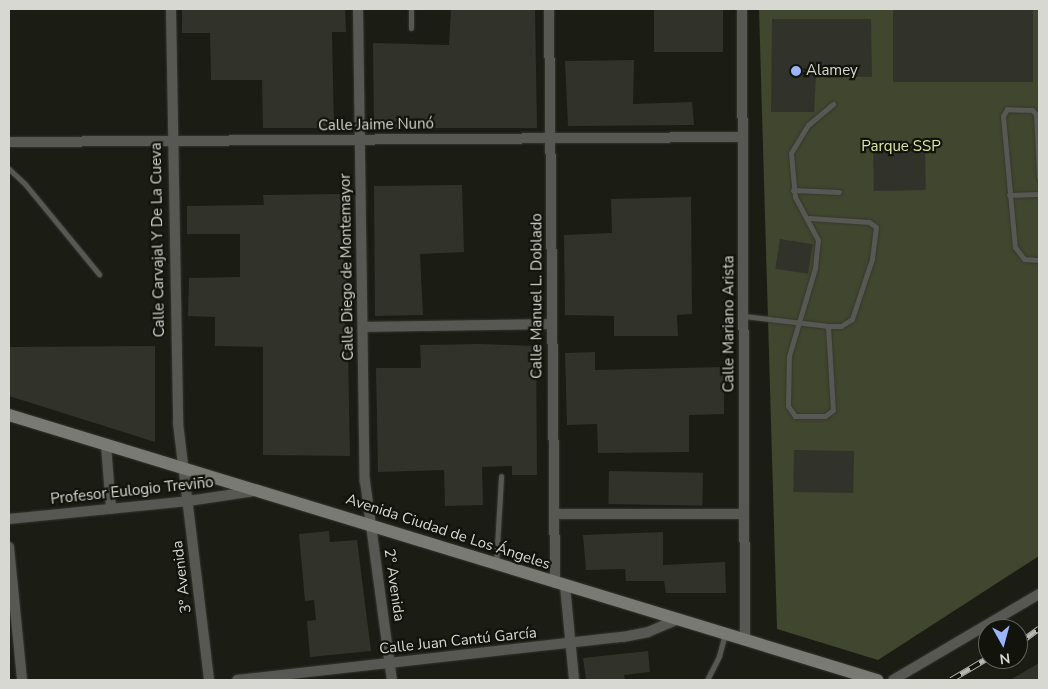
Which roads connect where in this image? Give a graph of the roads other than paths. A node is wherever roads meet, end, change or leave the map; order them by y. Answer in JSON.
{"nodes":[{"id":1,"x":171,"y":9,"type":"edge"},
{"id":2,"x":358,"y":9,"type":"edge"},
{"id":3,"x":411,"y":9,"type":"edge"},
{"id":4,"x":549,"y":9,"type":"edge"},
{"id":5,"x":742,"y":9,"type":"edge"},
{"id":6,"x":411,"y":28,"type":"dead end"},
{"id":7,"x":833,"y":104,"type":"dead end"},
{"id":8,"x":743,"y":137,"type":"junction"},
{"id":9,"x":551,"y":138,"type":"junction"},
{"id":10,"x":360,"y":140,"type":"junction"},
{"id":11,"x":9,"y":142,"type":"edge"},
{"id":12,"x":171,"y":142,"type":"junction"},
{"id":13,"x":9,"y":169,"type":"edge"},
{"id":14,"x":1039,"y":177,"type":"edge"},
{"id":15,"x":793,"y":190,"type":"junction"},
{"id":16,"x":839,"y":192,"type":"dead end"},
{"id":17,"x":1039,"y":194,"type":"edge"},
{"id":18,"x":1009,"y":195,"type":"junction"},
{"id":19,"x":809,"y":218,"type":"junction"},
{"id":20,"x":1039,"y":260,"type":"edge"},
{"id":21,"x":100,"y":274,"type":"dead end"},
{"id":22,"x":744,"y":316,"type":"junction"},
{"id":23,"x":798,"y":321,"type":"junction"},
{"id":24,"x":551,"y":324,"type":"junction"},
{"id":25,"x":828,"y":326,"type":"junction"},
{"id":26,"x":363,"y":327,"type":"junction"},
{"id":27,"x":9,"y":415,"type":"edge"},
{"id":28,"x":106,"y":445,"type":"junction"},
{"id":29,"x":186,"y":470,"type":"junction"},
{"id":30,"x":501,"y":476,"type":"dead end"},
{"id":31,"x":257,"y":490,"type":"junction"},
{"id":32,"x":188,"y":501,"type":"junction"},
{"id":33,"x":111,"y":509,"type":"junction"},
{"id":34,"x":554,"y":514,"type":"junction"},
{"id":35,"x":744,"y":514,"type":"junction"},
{"id":36,"x":9,"y":519,"type":"edge"},
{"id":37,"x":371,"y":524,"type":"junction"},
{"id":38,"x":9,"y":548,"type":"edge"},
{"id":39,"x":496,"y":565,"type":"junction"},
{"id":40,"x":560,"y":585,"type":"junction"},
{"id":41,"x":1039,"y":594,"type":"edge"},
{"id":42,"x":678,"y":619,"type":"junction"},
{"id":43,"x":725,"y":633,"type":"junction"},
{"id":44,"x":745,"y":639,"type":"junction"},
{"id":45,"x":570,"y":644,"type":"junction"},
{"id":46,"x":390,"y":664,"type":"junction"},
{"id":47,"x":22,"y":680,"type":"edge"},
{"id":48,"x":209,"y":680,"type":"edge"},
{"id":49,"x":237,"y":680,"type":"edge"},
{"id":50,"x":392,"y":680,"type":"edge"},
{"id":51,"x":574,"y":680,"type":"edge"},
{"id":52,"x":707,"y":680,"type":"edge"},
{"id":53,"x":877,"y":680,"type":"edge"},
{"id":54,"x":892,"y":680,"type":"edge"}],
"edges":[{"from":1,"to":12,"type":"street","name":"Calle Carvajal Y De La Cueva"},
{"from":2,"to":10,"type":"street","name":"Calle Diego de Montemayor"},
{"from":3,"to":6,"type":"lane"},
{"from":4,"to":9,"type":"street","name":"Calle Manuel L. Doblado"},
{"from":5,"to":8,"type":"street","name":"Calle Mariano Arista"},
{"from":7,"to":15,"type":"lane"},
{"from":8,"to":9,"type":"street","name":"Calle Jaime Nunó"},
{"from":8,"to":22,"type":"street","name":"Calle Mariano Arista"},
{"from":9,"to":10,"type":"street","name":"Calle Jaime Nunó"},
{"from":9,"to":24,"type":"street","name":"Calle Manuel L. Doblado"},
{"from":10,"to":12,"type":"street","name":"Calle Jaime Nunó"},
{"from":10,"to":26,"type":"street","name":"Calle Diego de Montemayor"},
{"from":11,"to":12,"type":"street","name":"Calle Jaime Nunó"},
{"from":12,"to":29,"type":"street","name":"Calle Carvajal Y De La Cueva"},
{"from":13,"to":21,"type":"lane"},
{"from":14,"to":18,"type":"lane"},
{"from":15,"to":16,"type":"lane"},
{"from":15,"to":19,"type":"lane"},
{"from":17,"to":18,"type":"lane"},
{"from":18,"to":20,"type":"lane"},
{"from":19,"to":23,"type":"lane"},
{"from":19,"to":25,"type":"lane"},
{"from":22,"to":23,"type":"lane"},
{"from":22,"to":35,"type":"street","name":"Calle Mariano Arista"},
{"from":23,"to":25,"type":"lane"},
{"from":23,"to":25,"type":"lane"},
{"from":24,"to":26,"type":"street"},
{"from":24,"to":34,"type":"street","name":"Calle Manuel L. Doblado"},
{"from":26,"to":37,"type":"street","name":"Calle Diego de Montemayor"},
{"from":27,"to":28,"type":"street","name":"Avenida Ciudad de Los Ángeles"},
{"from":28,"to":29,"type":"street","name":"Avenida Ciudad de Los Ángeles"},
{"from":28,"to":33,"type":"street"},
{"from":29,"to":31,"type":"street","name":"Avenida Ciudad de Los Ángeles"},
{"from":29,"to":32,"type":"street","name":"3° Avenida"},
{"from":30,"to":39,"type":"lane"},
{"from":31,"to":32,"type":"street","name":"Profesor Eulogio Treviño"},
{"from":31,"to":37,"type":"street","name":"Avenida Ciudad de Los Ángeles"},
{"from":32,"to":33,"type":"street","name":"Profesor Eulogio Treviño"},
{"from":32,"to":48,"type":"street","name":"3° Avenida"},
{"from":33,"to":36,"type":"street","name":"Profesor Eulogio Treviño"},
{"from":34,"to":35,"type":"street"},
{"from":34,"to":40,"type":"street","name":"Calle Manuel L. Doblado"},
{"from":35,"to":44,"type":"street","name":"Calle Mariano Arista"},
{"from":37,"to":39,"type":"street","name":"Avenida Ciudad de Los Ángeles"},
{"from":37,"to":46,"type":"street","name":"2° Avenida"},
{"from":38,"to":47,"type":"street"},
{"from":39,"to":40,"type":"street","name":"Avenida Ciudad de Los Ángeles"},
{"from":40,"to":42,"type":"street","name":"Avenida Ciudad de Los Ángeles"},
{"from":40,"to":45,"type":"street","name":"Calle Manuel L. Doblado"},
{"from":41,"to":54,"type":"street"},
{"from":42,"to":43,"type":"street","name":"Avenida Ciudad de Los Ángeles"},
{"from":42,"to":45,"type":"street","name":"Calle Juan Cantú García"},
{"from":43,"to":44,"type":"street","name":"Avenida Ciudad de Los Ángeles"},
{"from":43,"to":52,"type":"lane"},
{"from":44,"to":53,"type":"street","name":"Avenida Ciudad de Los Ángeles"},
{"from":45,"to":46,"type":"street","name":"Calle Juan Cantú García"},
{"from":45,"to":51,"type":"street","name":"Calle Manuel L. Doblado"},
{"from":46,"to":49,"type":"street","name":"Calle Juan Cantú García"},
{"from":46,"to":50,"type":"street","name":"2° Avenida"}]}
